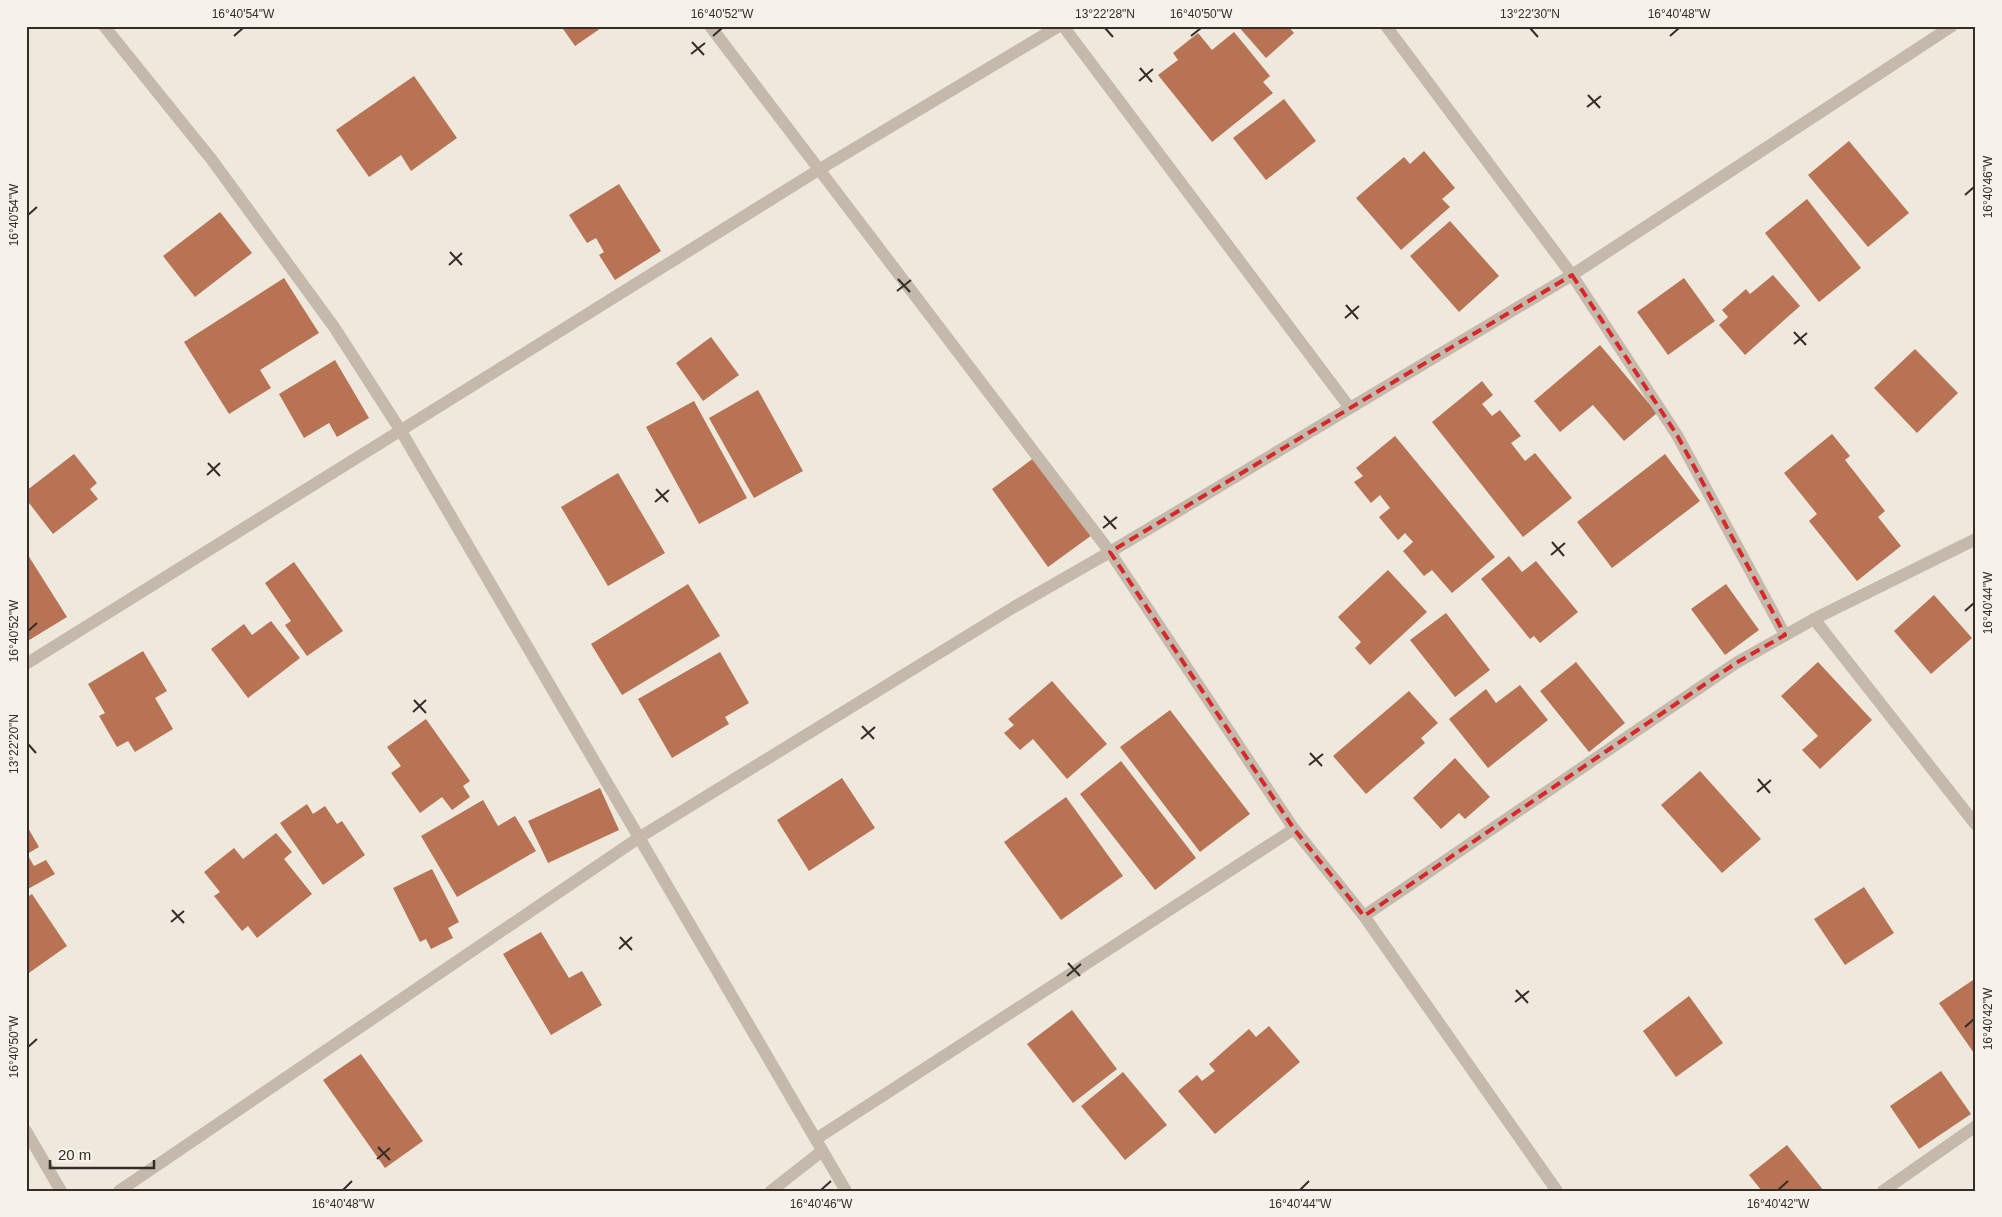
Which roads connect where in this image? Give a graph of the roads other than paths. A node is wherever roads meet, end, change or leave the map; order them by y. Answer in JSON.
{"nodes":[{"id":1,"x":104,"y":26,"type":"edge"},
{"id":2,"x":710,"y":26,"type":"edge"},
{"id":3,"x":1059,"y":26,"type":"edge"},
{"id":4,"x":1063,"y":26,"type":"edge"},
{"id":5,"x":1386,"y":26,"type":"edge"},
{"id":6,"x":1952,"y":26,"type":"edge"},
{"id":7,"x":820,"y":169,"type":"junction"},
{"id":8,"x":1572,"y":275,"type":"junction"},
{"id":9,"x":1350,"y":408,"type":"junction"},
{"id":10,"x":401,"y":431,"type":"junction"},
{"id":11,"x":1976,"y":539,"type":"edge"},
{"id":12,"x":1110,"y":552,"type":"junction"},
{"id":13,"x":1814,"y":619,"type":"junction"},
{"id":14,"x":1785,"y":635,"type":"junction"},
{"id":15,"x":26,"y":664,"type":"edge"},
{"id":16,"x":1976,"y":825,"type":"edge"},
{"id":17,"x":1294,"y":829,"type":"junction"},
{"id":18,"x":640,"y":837,"type":"junction"},
{"id":19,"x":1364,"y":916,"type":"junction"},
{"id":20,"x":1976,"y":1126,"type":"edge"},
{"id":21,"x":26,"y":1131,"type":"edge"},
{"id":22,"x":816,"y":1139,"type":"junction"},
{"id":23,"x":822,"y":1151,"type":"junction"},
{"id":24,"x":61,"y":1191,"type":"edge"},
{"id":25,"x":119,"y":1191,"type":"edge"},
{"id":26,"x":771,"y":1191,"type":"edge"},
{"id":27,"x":846,"y":1191,"type":"edge"},
{"id":28,"x":1557,"y":1191,"type":"edge"},
{"id":29,"x":1883,"y":1191,"type":"edge"}],
"edges":[{"from":1,"to":10,"type":"street"},
{"from":2,"to":7,"type":"street"},
{"from":3,"to":7,"type":"street"},
{"from":4,"to":9,"type":"street"},
{"from":5,"to":8,"type":"street"},
{"from":6,"to":8,"type":"street"},
{"from":7,"to":10,"type":"street"},
{"from":7,"to":12,"type":"street"},
{"from":8,"to":9,"type":"street"},
{"from":8,"to":14,"type":"street"},
{"from":9,"to":12,"type":"street"},
{"from":10,"to":15,"type":"street"},
{"from":10,"to":18,"type":"street"},
{"from":11,"to":13,"type":"street"},
{"from":12,"to":17,"type":"street"},
{"from":12,"to":18,"type":"street"},
{"from":13,"to":14,"type":"street"},
{"from":13,"to":16,"type":"street"},
{"from":14,"to":19,"type":"street"},
{"from":17,"to":19,"type":"street"},
{"from":17,"to":22,"type":"street"},
{"from":18,"to":22,"type":"street"},
{"from":18,"to":25,"type":"street"},
{"from":19,"to":28,"type":"street"},
{"from":20,"to":29,"type":"street"},
{"from":21,"to":24,"type":"street"},
{"from":22,"to":23,"type":"street"},
{"from":23,"to":26,"type":"street"},
{"from":23,"to":27,"type":"street"}]}
